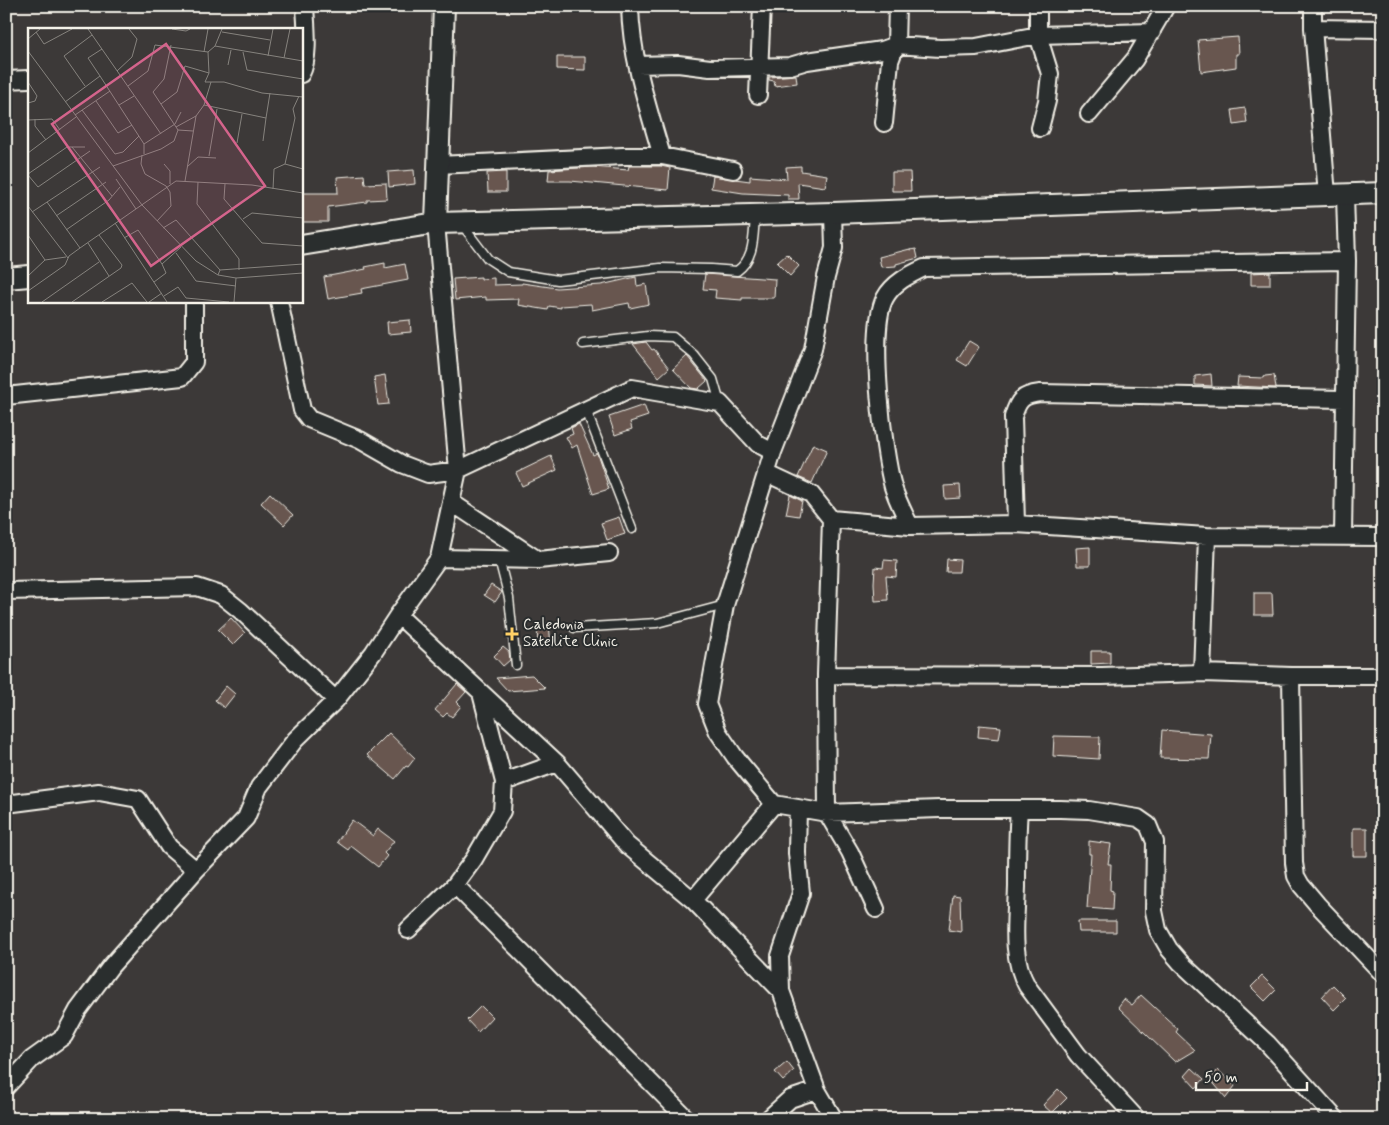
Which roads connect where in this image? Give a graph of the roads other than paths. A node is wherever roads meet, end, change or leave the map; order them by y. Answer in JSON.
{"nodes":[{"id":1,"x":305,"y":6,"type":"edge"},
{"id":2,"x":444,"y":6,"type":"edge"},
{"id":3,"x":630,"y":6,"type":"edge"},
{"id":4,"x":762,"y":6,"type":"edge"},
{"id":5,"x":897,"y":6,"type":"edge"},
{"id":6,"x":1038,"y":6,"type":"edge"},
{"id":7,"x":1166,"y":6,"type":"edge"},
{"id":8,"x":1313,"y":6,"type":"edge"},
{"id":9,"x":1313,"y":28,"type":"junction"},
{"id":10,"x":1383,"y":29,"type":"edge"},
{"id":11,"x":1152,"y":32,"type":"junction"},
{"id":12,"x":1038,"y":35,"type":"junction"},
{"id":13,"x":896,"y":44,"type":"junction"},
{"id":14,"x":637,"y":64,"type":"junction"},
{"id":15,"x":760,"y":68,"type":"junction"},
{"id":16,"x":302,"y":72,"type":"edge"},
{"id":17,"x":28,"y":79,"type":"edge"},
{"id":18,"x":6,"y":80,"type":"edge"},
{"id":19,"x":758,"y":95,"type":"dead end"},
{"id":20,"x":1088,"y":114,"type":"dead end"},
{"id":21,"x":884,"y":123,"type":"dead end"},
{"id":22,"x":1040,"y":128,"type":"dead end"},
{"id":23,"x":662,"y":156,"type":"junction"},
{"id":24,"x":438,"y":165,"type":"junction"},
{"id":25,"x":733,"y":170,"type":"dead end"},
{"id":26,"x":1383,"y":193,"type":"edge"},
{"id":27,"x":1336,"y":195,"type":"junction"},
{"id":28,"x":833,"y":213,"type":"junction"},
{"id":29,"x":755,"y":215,"type":"junction"},
{"id":30,"x":460,"y":222,"type":"junction"},
{"id":31,"x":436,"y":223,"type":"junction"},
{"id":32,"x":302,"y":245,"type":"edge"},
{"id":33,"x":1347,"y":261,"type":"junction"},
{"id":34,"x":28,"y":276,"type":"edge"},
{"id":35,"x":6,"y":278,"type":"edge"},
{"id":36,"x":194,"y":302,"type":"edge"},
{"id":37,"x":279,"y":302,"type":"edge"},
{"id":38,"x":583,"y":344,"type":"dead end"},
{"id":39,"x":6,"y":396,"type":"edge"},
{"id":40,"x":1344,"y":399,"type":"junction"},
{"id":41,"x":720,"y":404,"type":"junction"},
{"id":42,"x":586,"y":410,"type":"junction"},
{"id":43,"x":773,"y":452,"type":"junction"},
{"id":44,"x":458,"y":470,"type":"junction"},
{"id":45,"x":766,"y":473,"type":"junction"},
{"id":46,"x":451,"y":502,"type":"junction"},
{"id":47,"x":831,"y":519,"type":"junction"},
{"id":48,"x":1016,"y":524,"type":"junction"},
{"id":49,"x":910,"y":526,"type":"junction"},
{"id":50,"x":632,"y":529,"type":"dead end"},
{"id":51,"x":1207,"y":536,"type":"junction"},
{"id":52,"x":1343,"y":536,"type":"junction"},
{"id":53,"x":1383,"y":537,"type":"edge"},
{"id":54,"x":609,"y":554,"type":"dead end"},
{"id":55,"x":439,"y":558,"type":"junction"},
{"id":56,"x":499,"y":559,"type":"junction"},
{"id":57,"x":538,"y":560,"type":"junction"},
{"id":58,"x":6,"y":591,"type":"edge"},
{"id":59,"x":725,"y":605,"type":"junction"},
{"id":60,"x":398,"y":615,"type":"junction"},
{"id":61,"x":574,"y":628,"type":"dead end"},
{"id":62,"x":516,"y":665,"type":"dead end"},
{"id":63,"x":1202,"y":674,"type":"junction"},
{"id":64,"x":826,"y":675,"type":"junction"},
{"id":65,"x":1291,"y":676,"type":"junction"},
{"id":66,"x":1383,"y":676,"type":"edge"},
{"id":67,"x":481,"y":693,"type":"junction"},
{"id":68,"x":336,"y":700,"type":"junction"},
{"id":69,"x":557,"y":763,"type":"junction"},
{"id":70,"x":504,"y":782,"type":"junction"},
{"id":71,"x":6,"y":804,"type":"edge"},
{"id":72,"x":774,"y":804,"type":"junction"},
{"id":73,"x":798,"y":808,"type":"junction"},
{"id":74,"x":1019,"y":809,"type":"junction"},
{"id":75,"x":827,"y":813,"type":"junction"},
{"id":76,"x":196,"y":870,"type":"junction"},
{"id":77,"x":455,"y":885,"type":"junction"},
{"id":78,"x":693,"y":900,"type":"junction"},
{"id":79,"x":876,"y":908,"type":"dead end"},
{"id":80,"x":408,"y":930,"type":"dead end"},
{"id":81,"x":1383,"y":974,"type":"edge"},
{"id":82,"x":781,"y":991,"type":"junction"},
{"id":83,"x":6,"y":1087,"type":"edge"},
{"id":84,"x":817,"y":1090,"type":"junction"},
{"id":85,"x":686,"y":1119,"type":"edge"},
{"id":86,"x":768,"y":1119,"type":"edge"},
{"id":87,"x":834,"y":1119,"type":"edge"},
{"id":88,"x":1137,"y":1119,"type":"edge"},
{"id":89,"x":1336,"y":1119,"type":"edge"}],
"edges":[{"from":1,"to":16,"type":"street"},
{"from":2,"to":24,"type":"street"},
{"from":3,"to":14,"type":"street"},
{"from":4,"to":15,"type":"street"},
{"from":5,"to":13,"type":"street"},
{"from":6,"to":12,"type":"street"},
{"from":7,"to":11,"type":"street"},
{"from":8,"to":9,"type":"street"},
{"from":9,"to":10,"type":"street"},
{"from":9,"to":27,"type":"street"},
{"from":11,"to":12,"type":"street"},
{"from":11,"to":20,"type":"street"},
{"from":12,"to":13,"type":"street"},
{"from":12,"to":22,"type":"street"},
{"from":13,"to":15,"type":"street"},
{"from":13,"to":21,"type":"street"},
{"from":14,"to":15,"type":"street"},
{"from":14,"to":23,"type":"street"},
{"from":15,"to":19,"type":"street"},
{"from":17,"to":18,"type":"street"},
{"from":23,"to":24,"type":"street"},
{"from":23,"to":25,"type":"street"},
{"from":24,"to":31,"type":"street"},
{"from":26,"to":27,"type":"street"},
{"from":27,"to":28,"type":"street"},
{"from":27,"to":33,"type":"street"},
{"from":28,"to":29,"type":"street"},
{"from":28,"to":43,"type":"street"},
{"from":29,"to":30,"type":"street"},
{"from":29,"to":30,"type":"lane"},
{"from":30,"to":31,"type":"street"},
{"from":31,"to":32,"type":"street"},
{"from":31,"to":44,"type":"street"},
{"from":33,"to":40,"type":"street"},
{"from":33,"to":49,"type":"street"},
{"from":34,"to":35,"type":"street"},
{"from":36,"to":39,"type":"street"},
{"from":37,"to":44,"type":"street"},
{"from":38,"to":41,"type":"lane"},
{"from":40,"to":48,"type":"street"},
{"from":40,"to":52,"type":"street"},
{"from":41,"to":42,"type":"street"},
{"from":41,"to":43,"type":"street"},
{"from":42,"to":44,"type":"street"},
{"from":42,"to":50,"type":"lane"},
{"from":43,"to":45,"type":"street"},
{"from":44,"to":46,"type":"street"},
{"from":45,"to":47,"type":"street"},
{"from":45,"to":59,"type":"street"},
{"from":46,"to":55,"type":"street"},
{"from":46,"to":57,"type":"street"},
{"from":47,"to":49,"type":"street"},
{"from":47,"to":64,"type":"street"},
{"from":48,"to":49,"type":"street"},
{"from":48,"to":51,"type":"street"},
{"from":51,"to":52,"type":"street"},
{"from":51,"to":63,"type":"street"},
{"from":52,"to":53,"type":"street"},
{"from":54,"to":57,"type":"street"},
{"from":55,"to":56,"type":"street"},
{"from":55,"to":60,"type":"street"},
{"from":56,"to":57,"type":"street"},
{"from":56,"to":62,"type":"lane"},
{"from":58,"to":68,"type":"street"},
{"from":59,"to":61,"type":"lane"},
{"from":59,"to":72,"type":"street"},
{"from":60,"to":67,"type":"street"},
{"from":60,"to":68,"type":"street"},
{"from":63,"to":64,"type":"street"},
{"from":63,"to":65,"type":"street"},
{"from":64,"to":75,"type":"street"},
{"from":65,"to":66,"type":"street"},
{"from":65,"to":81,"type":"street"},
{"from":67,"to":69,"type":"street"},
{"from":67,"to":70,"type":"street"},
{"from":68,"to":76,"type":"street"},
{"from":69,"to":70,"type":"street"},
{"from":69,"to":78,"type":"street"},
{"from":70,"to":77,"type":"street"},
{"from":71,"to":76,"type":"street"},
{"from":72,"to":73,"type":"street"},
{"from":72,"to":78,"type":"street"},
{"from":73,"to":75,"type":"street"},
{"from":73,"to":82,"type":"street"},
{"from":74,"to":75,"type":"street"},
{"from":74,"to":88,"type":"street"},
{"from":74,"to":89,"type":"street"},
{"from":75,"to":79,"type":"street"},
{"from":76,"to":83,"type":"street"},
{"from":77,"to":80,"type":"street"},
{"from":77,"to":85,"type":"street"},
{"from":78,"to":82,"type":"street"},
{"from":82,"to":84,"type":"street"},
{"from":84,"to":86,"type":"street"},
{"from":84,"to":87,"type":"street"}]}
